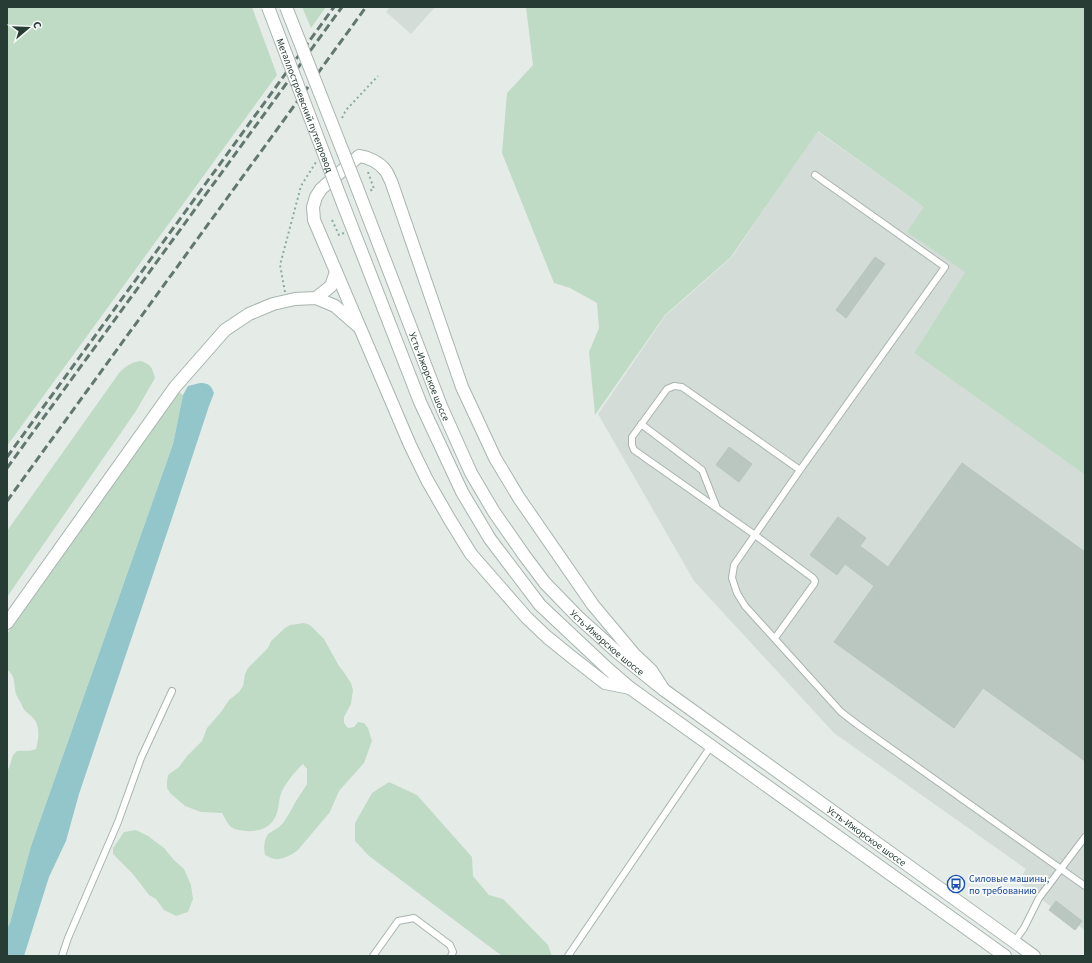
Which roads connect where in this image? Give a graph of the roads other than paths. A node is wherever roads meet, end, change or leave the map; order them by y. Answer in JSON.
{"nodes":[{"id":1,"x":268,"y":7,"type":"edge"},
{"id":2,"x":286,"y":7,"type":"edge"},
{"id":3,"x":815,"y":175,"type":"dead end"},
{"id":4,"x":356,"y":185,"type":"joint"},
{"id":5,"x":343,"y":204,"type":"joint"},
{"id":6,"x":336,"y":272,"type":"junction"},
{"id":7,"x":316,"y":298,"type":"junction"},
{"id":8,"x":359,"y":327,"type":"junction"},
{"id":9,"x":641,"y":424,"type":"junction"},
{"id":10,"x":800,"y":470,"type":"junction"},
{"id":11,"x":718,"y":509,"type":"junction"},
{"id":12,"x":755,"y":535,"type":"junction"},
{"id":13,"x":7,"y":623,"type":"edge"},
{"id":14,"x":775,"y":638,"type":"junction"},
{"id":15,"x":630,"y":688,"type":"junction"},
{"id":16,"x":664,"y":690,"type":"junction"},
{"id":17,"x":172,"y":691,"type":"dead end"},
{"id":18,"x":711,"y":746,"type":"junction"},
{"id":19,"x":1085,"y":837,"type":"edge"},
{"id":20,"x":1061,"y":869,"type":"junction"},
{"id":21,"x":1085,"y":886,"type":"edge"},
{"id":22,"x":1014,"y":942,"type":"junction"},
{"id":23,"x":454,"y":955,"type":"edge"},
{"id":24,"x":62,"y":956,"type":"edge"},
{"id":25,"x":373,"y":956,"type":"edge"},
{"id":26,"x":568,"y":956,"type":"edge"},
{"id":27,"x":1005,"y":956,"type":"edge"},
{"id":28,"x":1034,"y":956,"type":"edge"}],
"edges":[{"from":1,"to":5,"type":"street","name":"Металлостроевский путепровод","bridge":true},
{"from":2,"to":4,"type":"street","name":"Металлостроевский путепровод","bridge":true},
{"from":3,"to":10,"type":"lane"},
{"from":4,"to":16,"type":"street","name":"Усть-Ижорское шоссе"},
{"from":5,"to":15,"type":"street","name":"Усть-Ижорское шоссе"},
{"from":6,"to":7,"type":"street"},
{"from":6,"to":8,"type":"street"},
{"from":6,"to":16,"type":"street"},
{"from":7,"to":8,"type":"street"},
{"from":7,"to":13,"type":"street"},
{"from":8,"to":15,"type":"street"},
{"from":9,"to":10,"type":"lane"},
{"from":9,"to":11,"type":"lane"},
{"from":9,"to":11,"type":"lane"},
{"from":10,"to":12,"type":"lane"},
{"from":11,"to":12,"type":"lane"},
{"from":12,"to":14,"type":"lane"},
{"from":12,"to":14,"type":"lane"},
{"from":14,"to":20,"type":"lane"},
{"from":15,"to":18,"type":"street","name":"Усть-Ижорское шоссе"},
{"from":16,"to":22,"type":"street","name":"Усть-Ижорское шоссе"},
{"from":17,"to":24,"type":"lane"},
{"from":18,"to":26,"type":"lane"},
{"from":18,"to":27,"type":"street","name":"Усть-Ижорское шоссе"},
{"from":19,"to":20,"type":"lane"},
{"from":20,"to":21,"type":"lane"},
{"from":20,"to":22,"type":"lane"},
{"from":22,"to":28,"type":"street","name":"Усть-Ижорское шоссе"},
{"from":23,"to":25,"type":"lane"}]}
